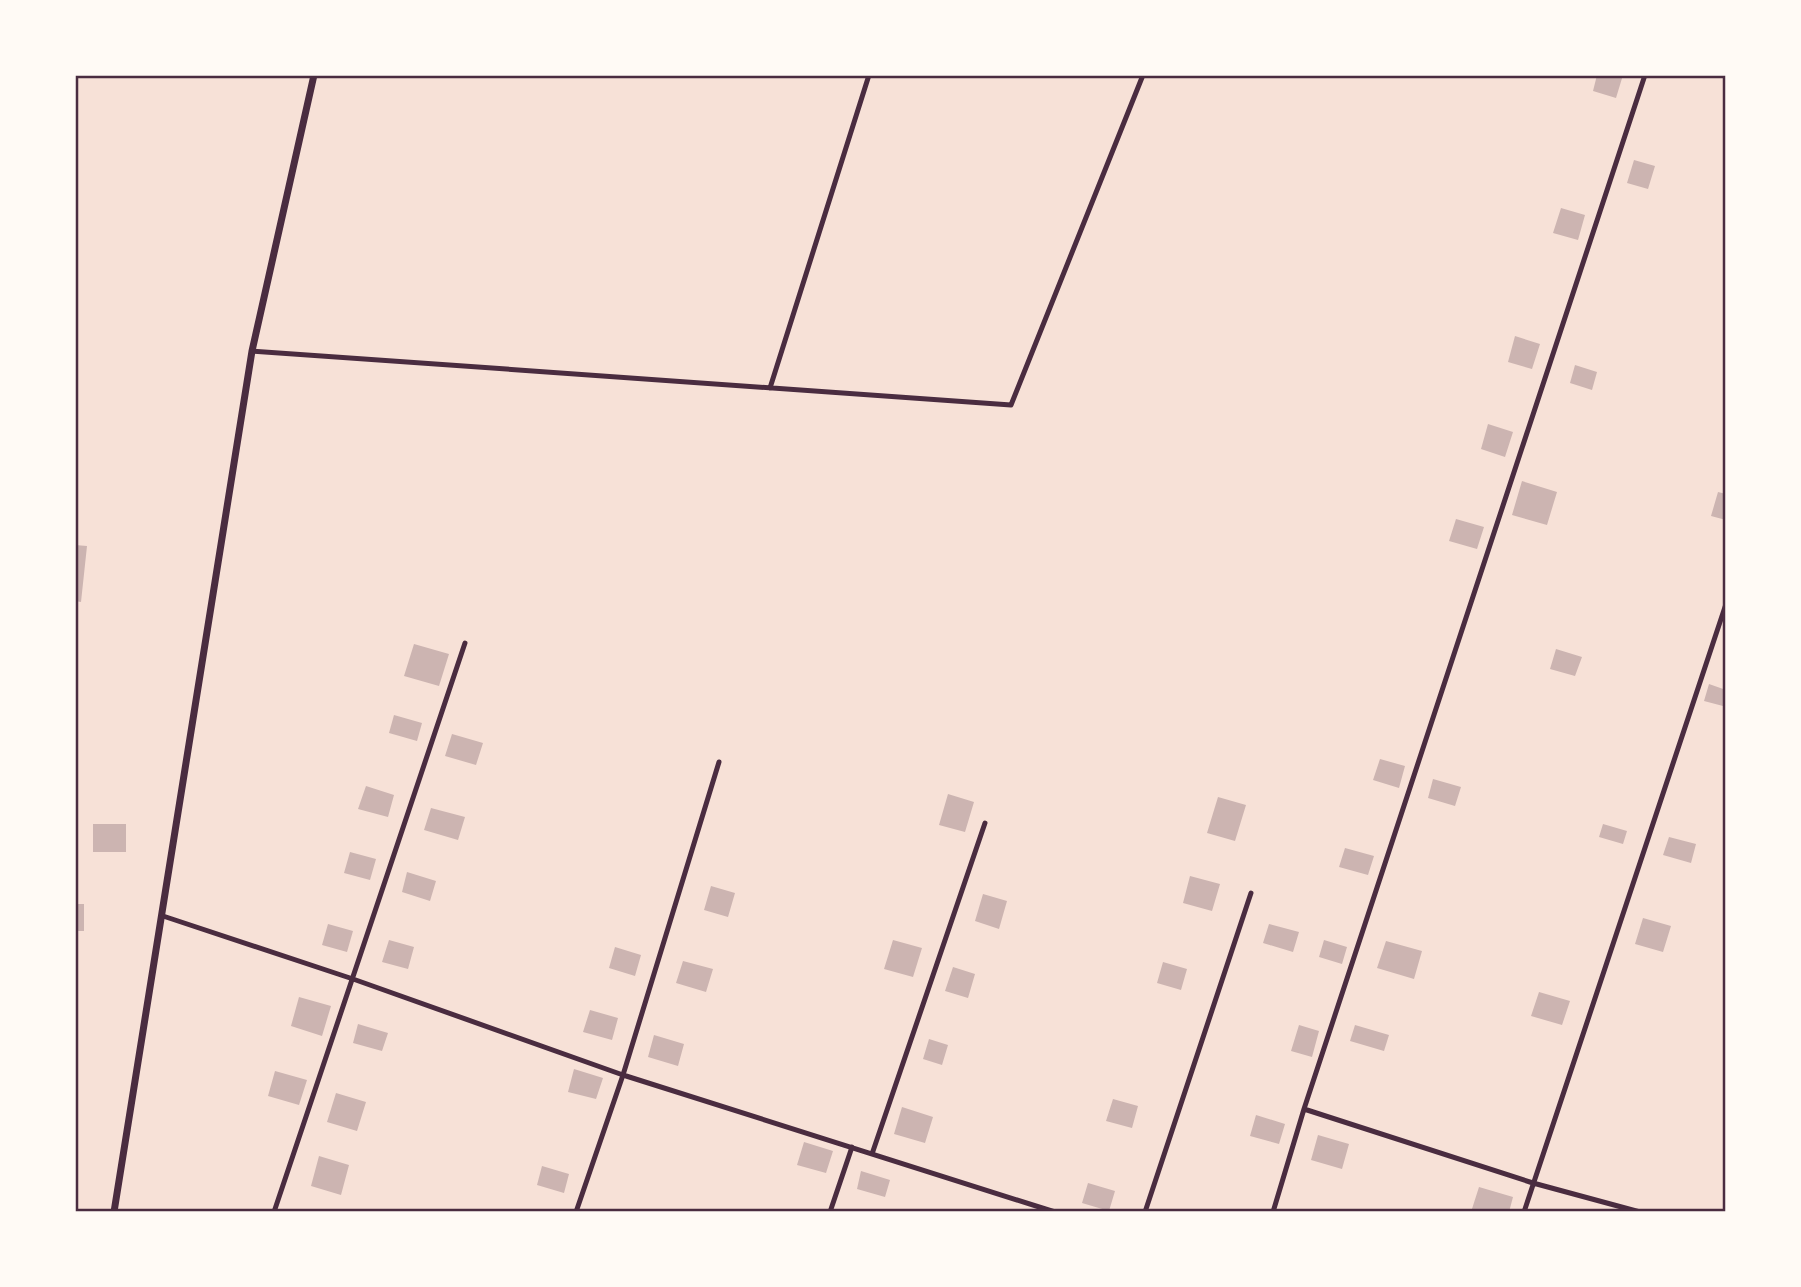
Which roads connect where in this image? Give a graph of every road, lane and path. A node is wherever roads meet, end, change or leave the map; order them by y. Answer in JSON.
{"nodes":[{"id":1,"x":314,"y":75,"type":"edge"},
{"id":2,"x":869,"y":75,"type":"edge"},
{"id":3,"x":1143,"y":75,"type":"edge"},
{"id":4,"x":1645,"y":75,"type":"edge"},
{"id":5,"x":252,"y":351,"type":"junction"},
{"id":6,"x":770,"y":388,"type":"junction"},
{"id":7,"x":1726,"y":604,"type":"edge"},
{"id":8,"x":466,"y":643,"type":"dead end"},
{"id":9,"x":719,"y":762,"type":"dead end"},
{"id":10,"x":985,"y":823,"type":"dead end"},
{"id":11,"x":1251,"y":893,"type":"dead end"},
{"id":12,"x":163,"y":916,"type":"junction"},
{"id":13,"x":353,"y":979,"type":"junction"},
{"id":14,"x":623,"y":1075,"type":"junction"},
{"id":15,"x":1304,"y":1110,"type":"junction"},
{"id":16,"x":852,"y":1147,"type":"junction"},
{"id":17,"x":872,"y":1154,"type":"junction"},
{"id":18,"x":1533,"y":1184,"type":"junction"},
{"id":19,"x":114,"y":1212,"type":"edge"},
{"id":20,"x":274,"y":1212,"type":"edge"},
{"id":21,"x":576,"y":1212,"type":"edge"},
{"id":22,"x":830,"y":1212,"type":"edge"},
{"id":23,"x":1055,"y":1212,"type":"edge"},
{"id":24,"x":1145,"y":1212,"type":"edge"},
{"id":25,"x":1273,"y":1212,"type":"edge"},
{"id":26,"x":1524,"y":1212,"type":"edge"},
{"id":27,"x":1640,"y":1212,"type":"edge"}],
"edges":[{"from":1,"to":5,"type":"street"},
{"from":2,"to":6,"type":"lane"},
{"from":3,"to":6,"type":"lane"},
{"from":4,"to":15,"type":"lane"},
{"from":5,"to":6,"type":"lane"},
{"from":5,"to":12,"type":"street"},
{"from":7,"to":18,"type":"lane"},
{"from":8,"to":13,"type":"lane"},
{"from":9,"to":14,"type":"lane"},
{"from":10,"to":17,"type":"lane"},
{"from":11,"to":24,"type":"lane"},
{"from":12,"to":13,"type":"lane"},
{"from":12,"to":19,"type":"street"},
{"from":13,"to":14,"type":"lane"},
{"from":13,"to":20,"type":"lane"},
{"from":14,"to":16,"type":"lane"},
{"from":14,"to":21,"type":"lane"},
{"from":15,"to":18,"type":"lane"},
{"from":15,"to":25,"type":"lane"},
{"from":16,"to":17,"type":"lane"},
{"from":16,"to":22,"type":"lane"},
{"from":17,"to":23,"type":"lane"},
{"from":18,"to":26,"type":"lane"},
{"from":18,"to":27,"type":"lane"}]}
